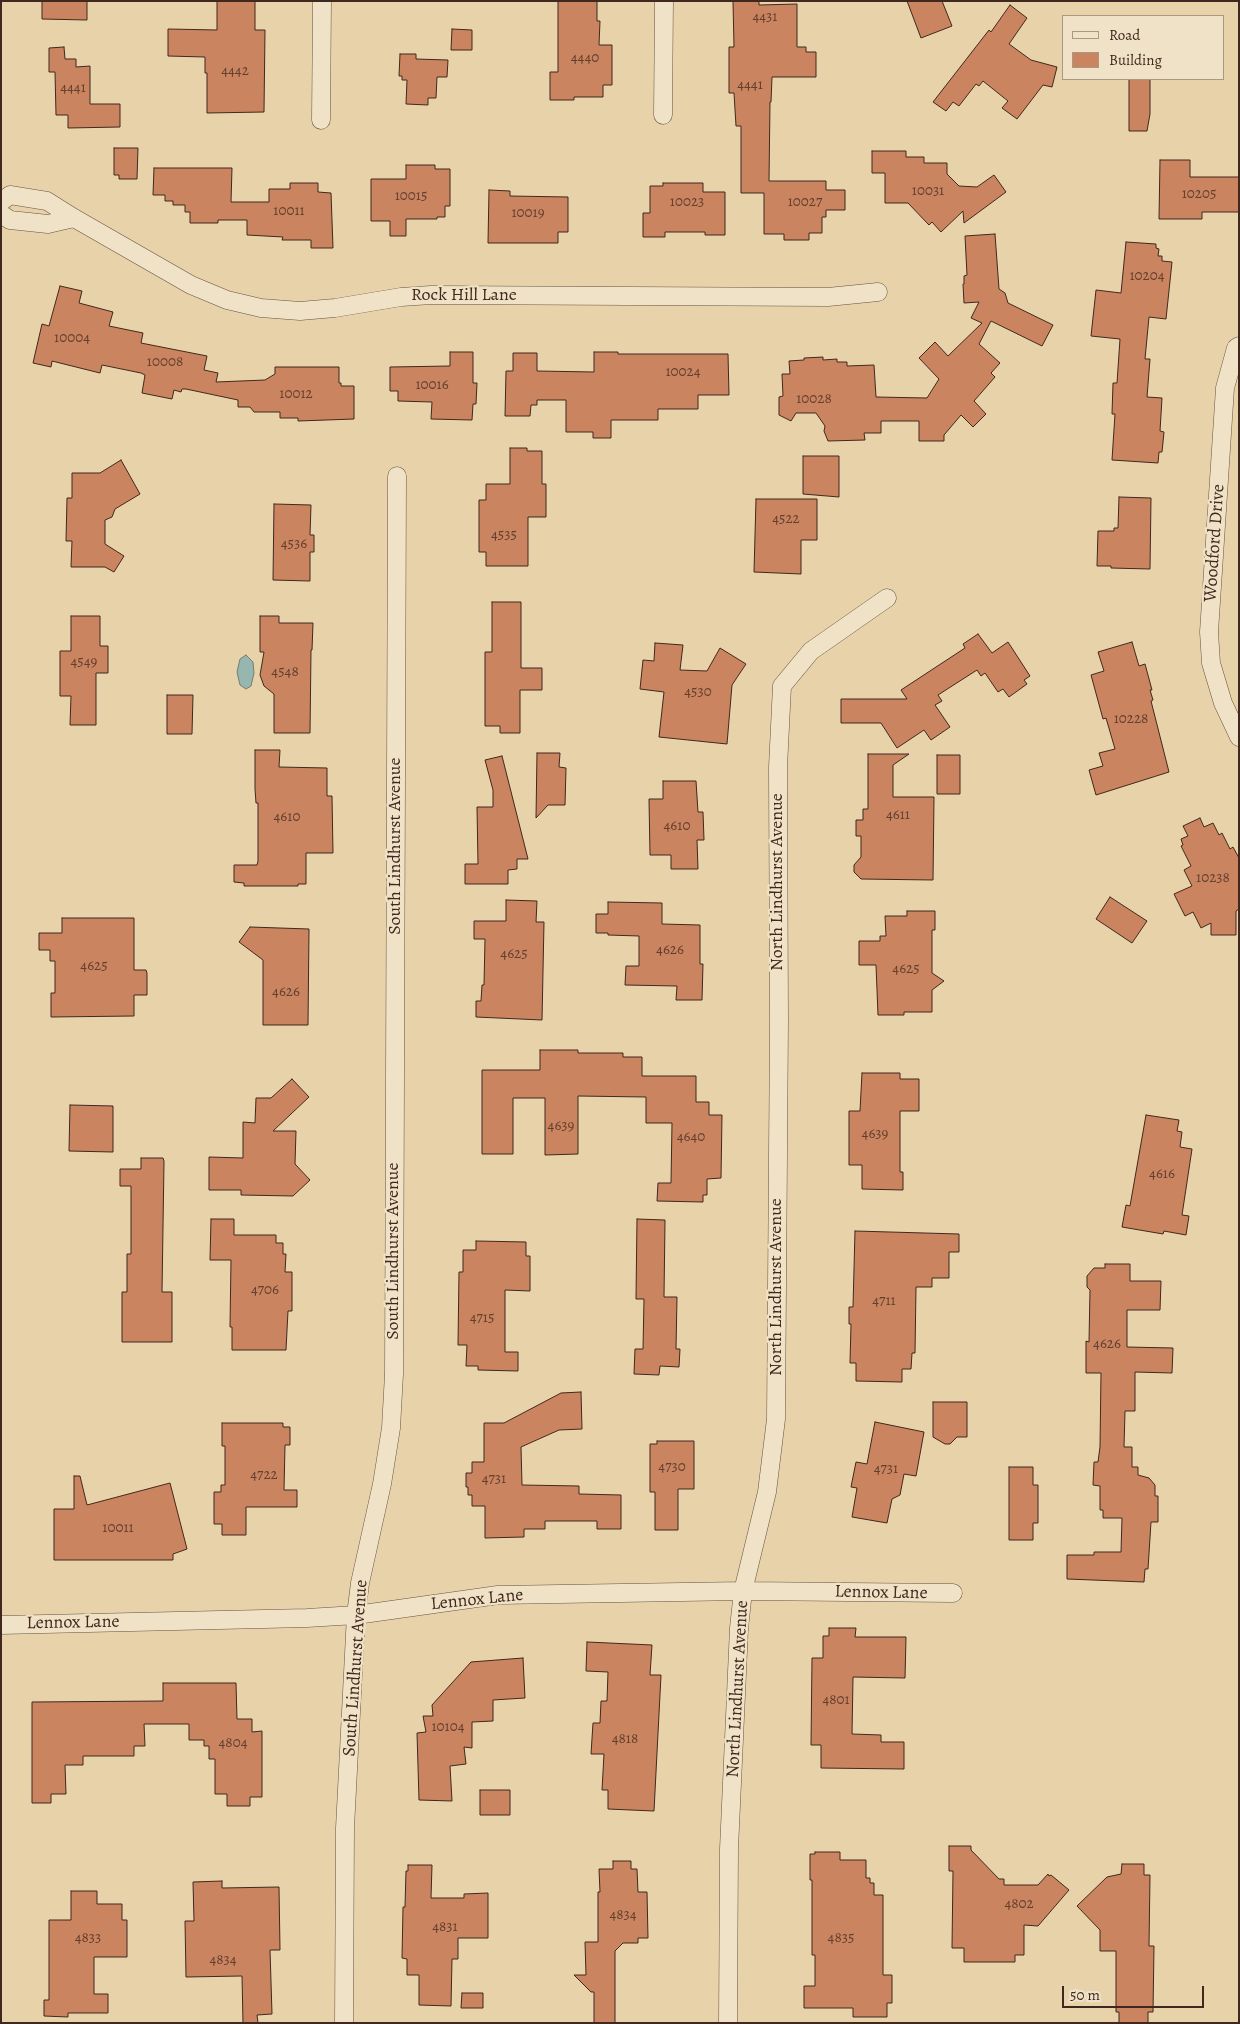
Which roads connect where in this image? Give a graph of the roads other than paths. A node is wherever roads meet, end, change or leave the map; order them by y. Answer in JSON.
{"nodes":[{"id":1,"x":322,"y":1,"type":"edge"},
{"id":2,"x":664,"y":1,"type":"edge"},
{"id":3,"x":663,"y":115,"type":"dead end"},
{"id":4,"x":321,"y":120,"type":"dead end"},
{"id":5,"x":1,"y":202,"type":"edge"},
{"id":6,"x":1,"y":214,"type":"edge"},
{"id":7,"x":74,"y":218,"type":"junction"},
{"id":8,"x":878,"y":292,"type":"dead end"},
{"id":9,"x":1239,"y":346,"type":"edge"},
{"id":10,"x":397,"y":476,"type":"dead end"},
{"id":11,"x":887,"y":598,"type":"dead end"},
{"id":12,"x":1239,"y":737,"type":"edge"},
{"id":13,"x":743,"y":1591,"type":"junction"},
{"id":14,"x":953,"y":1593,"type":"dead end"},
{"id":15,"x":356,"y":1615,"type":"junction"},
{"id":16,"x":1,"y":1625,"type":"edge"},
{"id":17,"x":344,"y":2023,"type":"edge"},
{"id":18,"x":728,"y":2023,"type":"edge"}],
"edges":[{"from":1,"to":4,"type":"street"},
{"from":2,"to":3,"type":"street"},
{"from":5,"to":7,"type":"street","name":"Rock Hill Lane"},
{"from":6,"to":7,"type":"street"},
{"from":7,"to":8,"type":"street","name":"Rock Hill Lane"},
{"from":9,"to":12,"type":"street","name":"Woodford Drive"},
{"from":10,"to":15,"type":"street","name":"South Lindhurst Avenue"},
{"from":11,"to":13,"type":"street","name":"North Lindhurst Avenue"},
{"from":13,"to":14,"type":"street","name":"Lennox Lane"},
{"from":13,"to":15,"type":"street","name":"Lennox Lane"},
{"from":13,"to":18,"type":"street","name":"North Lindhurst Avenue"},
{"from":15,"to":16,"type":"street","name":"Lennox Lane"},
{"from":15,"to":17,"type":"street","name":"South Lindhurst Avenue"}]}
